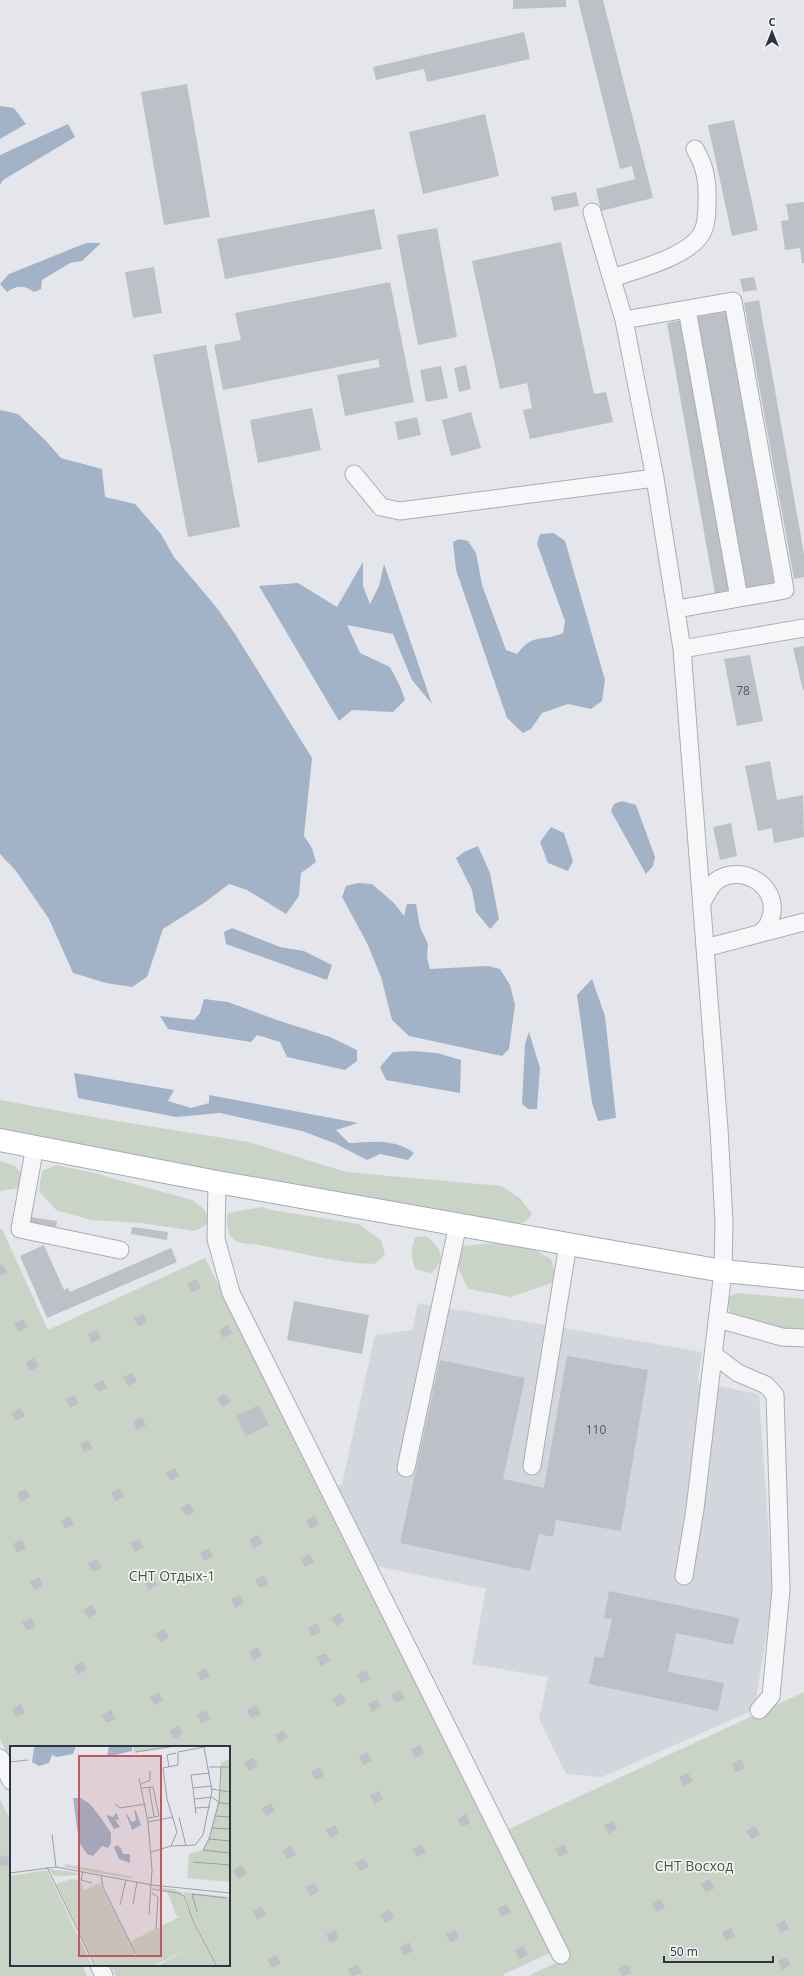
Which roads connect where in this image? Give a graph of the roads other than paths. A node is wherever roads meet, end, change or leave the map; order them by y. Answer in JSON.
{"nodes":[{"id":1,"x":695,"y":149,"type":"dead end"},
{"id":2,"x":592,"y":212,"type":"dead end"},
{"id":3,"x":612,"y":278,"type":"junction"},
{"id":4,"x":688,"y":309,"type":"junction"},
{"id":5,"x":624,"y":320,"type":"junction"},
{"id":6,"x":354,"y":474,"type":"dead end"},
{"id":7,"x":654,"y":478,"type":"junction"},
{"id":8,"x":739,"y":598,"type":"junction"},
{"id":9,"x":677,"y":609,"type":"junction"},
{"id":10,"x":804,"y":628,"type":"edge"},
{"id":11,"x":682,"y":649,"type":"junction"},
{"id":12,"x":702,"y":902,"type":"junction"},
{"id":13,"x":804,"y":922,"type":"edge"},
{"id":14,"x":762,"y":932,"type":"junction"},
{"id":15,"x":705,"y":948,"type":"junction"},
{"id":16,"x":0,"y":1140,"type":"edge"},
{"id":17,"x":35,"y":1146,"type":"junction"},
{"id":18,"x":217,"y":1182,"type":"junction"},
{"id":19,"x":458,"y":1224,"type":"junction"},
{"id":20,"x":568,"y":1244,"type":"junction"},
{"id":21,"x":120,"y":1250,"type":"dead end"},
{"id":22,"x":723,"y":1270,"type":"junction"},
{"id":23,"x":804,"y":1279,"type":"edge"},
{"id":24,"x":718,"y":1319,"type":"junction"},
{"id":25,"x":804,"y":1338,"type":"edge"},
{"id":26,"x":714,"y":1355,"type":"junction"},
{"id":27,"x":532,"y":1466,"type":"dead end"},
{"id":28,"x":406,"y":1468,"type":"dead end"},
{"id":29,"x":684,"y":1576,"type":"dead end"},
{"id":30,"x":758,"y":1710,"type":"dead end"},
{"id":31,"x":0,"y":1758,"type":"edge"},
{"id":32,"x":10,"y":1779,"type":"edge"},
{"id":33,"x":561,"y":1955,"type":"dead end"},
{"id":34,"x":99,"y":1966,"type":"edge"},
{"id":35,"x":104,"y":1976,"type":"edge"}],
"edges":[{"from":1,"to":3,"type":"street"},
{"from":2,"to":3,"type":"street"},
{"from":3,"to":5,"type":"street"},
{"from":4,"to":5,"type":"street"},
{"from":4,"to":8,"type":"street"},
{"from":4,"to":8,"type":"street"},
{"from":5,"to":7,"type":"street"},
{"from":6,"to":7,"type":"street"},
{"from":7,"to":9,"type":"street"},
{"from":8,"to":9,"type":"street"},
{"from":9,"to":11,"type":"street"},
{"from":10,"to":11,"type":"street"},
{"from":11,"to":12,"type":"street"},
{"from":12,"to":14,"type":"street"},
{"from":12,"to":15,"type":"street"},
{"from":13,"to":14,"type":"street"},
{"from":14,"to":15,"type":"street"},
{"from":15,"to":22,"type":"street"},
{"from":16,"to":17,"type":"main road"},
{"from":17,"to":18,"type":"main road"},
{"from":17,"to":21,"type":"street"},
{"from":18,"to":19,"type":"main road"},
{"from":18,"to":33,"type":"street"},
{"from":19,"to":20,"type":"main road"},
{"from":19,"to":28,"type":"street"},
{"from":20,"to":22,"type":"main road"},
{"from":20,"to":27,"type":"street"},
{"from":22,"to":23,"type":"main road"},
{"from":22,"to":24,"type":"street"},
{"from":24,"to":25,"type":"street"},
{"from":24,"to":26,"type":"street"},
{"from":26,"to":29,"type":"street"},
{"from":26,"to":30,"type":"street"},
{"from":31,"to":32,"type":"street"},
{"from":34,"to":35,"type":"street"}]}
